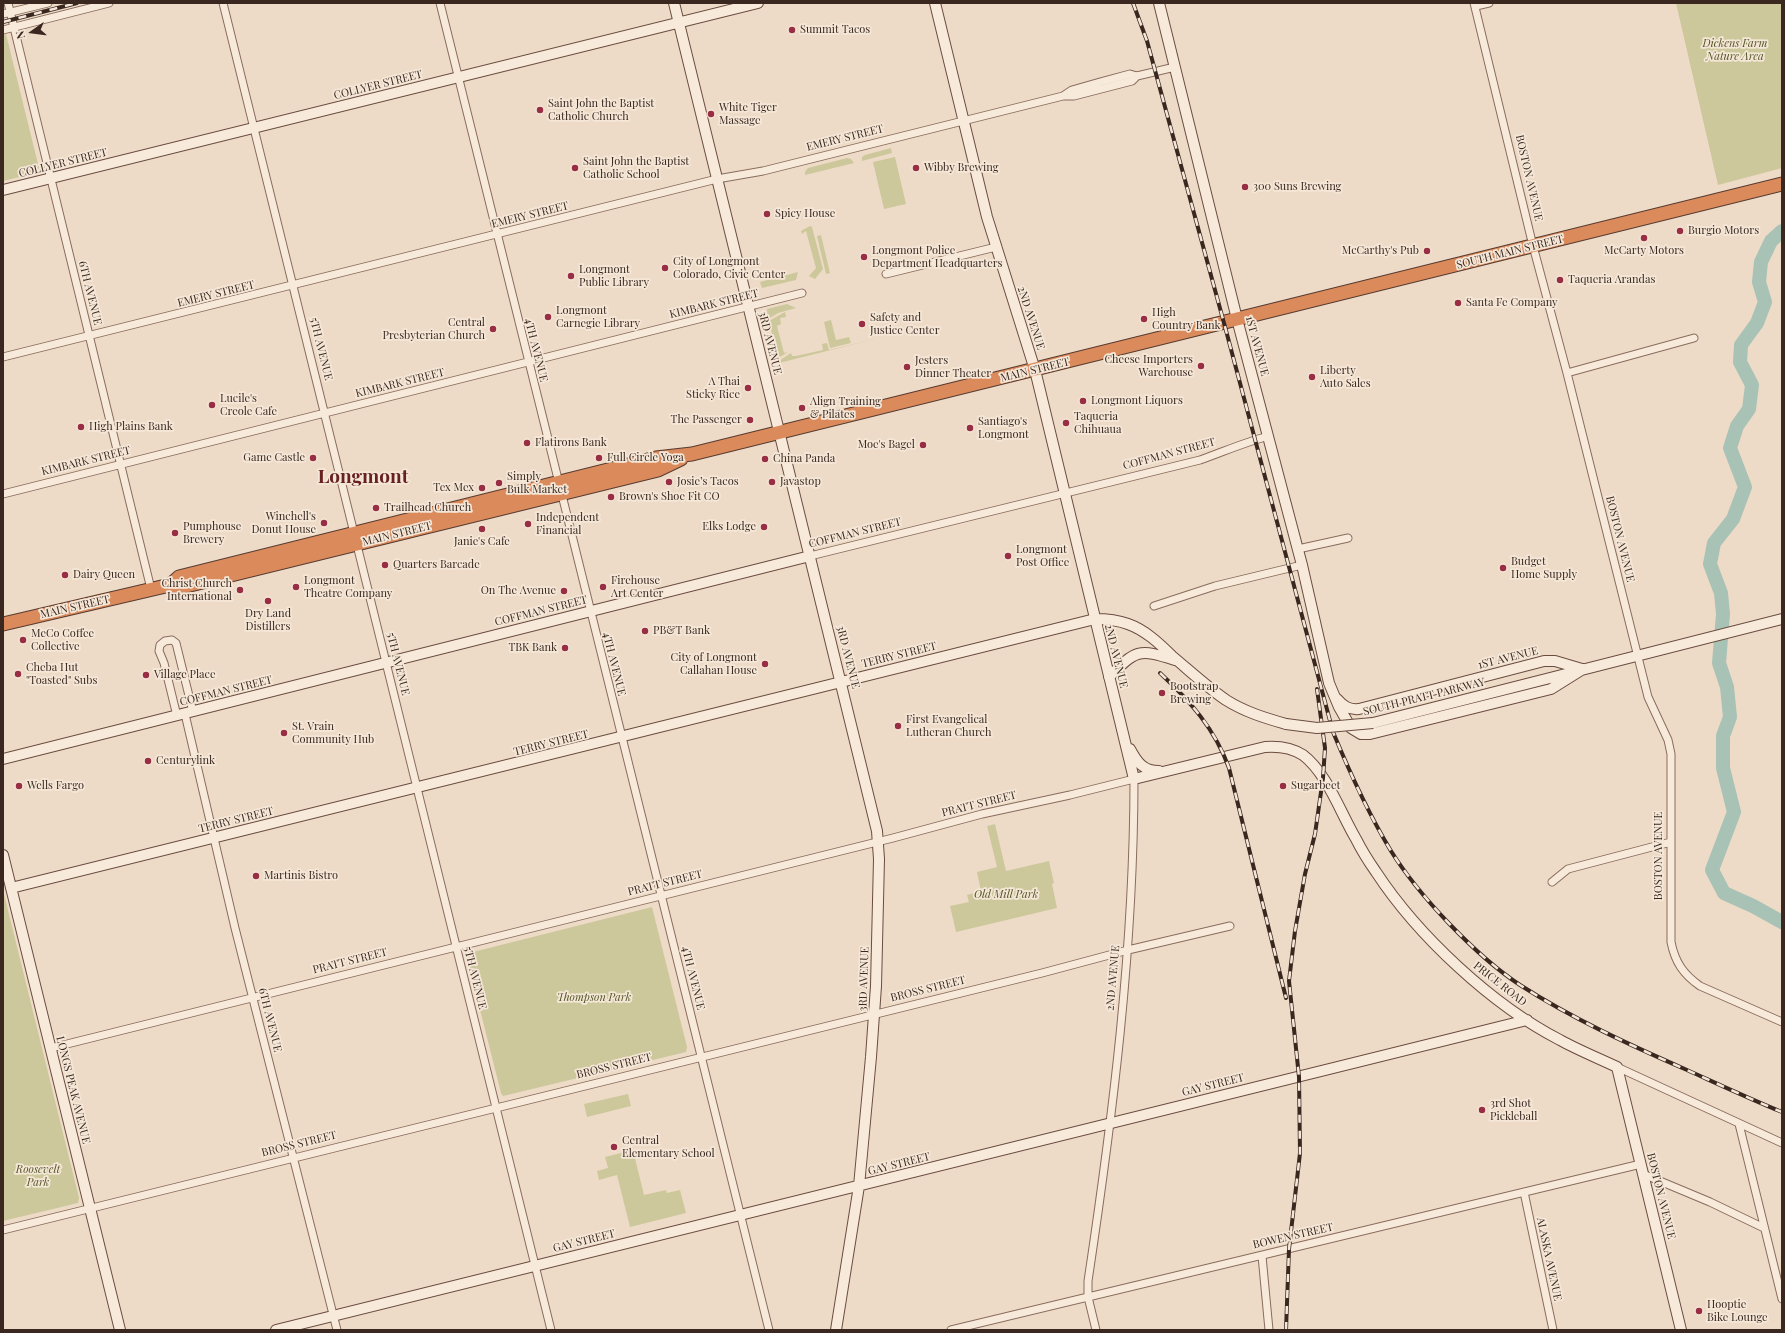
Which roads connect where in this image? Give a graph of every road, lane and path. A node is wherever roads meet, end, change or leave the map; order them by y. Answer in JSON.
{"nodes":[{"id":1,"x":8,"y":3,"type":"edge"},
{"id":2,"x":48,"y":3,"type":"edge"},
{"id":3,"x":109,"y":3,"type":"edge"},
{"id":4,"x":223,"y":3,"type":"edge"},
{"id":5,"x":440,"y":3,"type":"edge"},
{"id":6,"x":674,"y":3,"type":"edge"},
{"id":7,"x":758,"y":3,"type":"edge"},
{"id":8,"x":935,"y":3,"type":"edge"},
{"id":9,"x":1159,"y":3,"type":"edge"},
{"id":10,"x":1489,"y":3,"type":"edge"},
{"id":11,"x":1475,"y":5,"type":"edge"},
{"id":12,"x":7,"y":14,"type":"edge"},
{"id":13,"x":678,"y":23,"type":"junction"},
{"id":14,"x":14,"y":28,"type":"junction"},
{"id":15,"x":3,"y":30,"type":"edge"},
{"id":16,"x":1175,"y":67,"type":"junction"},
{"id":17,"x":458,"y":78,"type":"junction"},
{"id":18,"x":963,"y":122,"type":"junction"},
{"id":19,"x":254,"y":129,"type":"junction"},
{"id":20,"x":50,"y":179,"type":"junction"},
{"id":21,"x":717,"y":179,"type":"junction"},
{"id":22,"x":1782,"y":184,"type":"edge"},
{"id":23,"x":3,"y":190,"type":"edge"},
{"id":24,"x":496,"y":235,"type":"junction"},
{"id":25,"x":996,"y":246,"type":"junction"},
{"id":26,"x":1533,"y":246,"type":"junction"},
{"id":27,"x":886,"y":274,"type":"dead end"},
{"id":28,"x":293,"y":286,"type":"junction"},
{"id":29,"x":802,"y":293,"type":"dead end"},
{"id":30,"x":749,"y":306,"type":"junction"},
{"id":31,"x":1237,"y":319,"type":"junction"},
{"id":32,"x":89,"y":336,"type":"junction"},
{"id":33,"x":1694,"y":338,"type":"dead end"},
{"id":34,"x":3,"y":358,"type":"edge"},
{"id":35,"x":528,"y":362,"type":"junction"},
{"id":36,"x":1034,"y":370,"type":"junction"},
{"id":37,"x":1567,"y":373,"type":"junction"},
{"id":38,"x":325,"y":413,"type":"junction"},
{"id":39,"x":780,"y":432,"type":"junction"},
{"id":40,"x":1269,"y":436,"type":"junction"},
{"id":41,"x":120,"y":464,"type":"junction"},
{"id":42,"x":559,"y":488,"type":"junction"},
{"id":43,"x":1065,"y":493,"type":"junction"},
{"id":44,"x":3,"y":494,"type":"edge"},
{"id":45,"x":1348,"y":538,"type":"dead end"},
{"id":46,"x":356,"y":539,"type":"junction"},
{"id":47,"x":1298,"y":550,"type":"junction"},
{"id":48,"x":810,"y":556,"type":"junction"},
{"id":49,"x":1302,"y":565,"type":"junction"},
{"id":50,"x":151,"y":589,"type":"junction"},
{"id":51,"x":1154,"y":606,"type":"dead end"},
{"id":52,"x":590,"y":611,"type":"junction"},
{"id":53,"x":1095,"y":619,"type":"junction"},
{"id":54,"x":1782,"y":619,"type":"edge"},
{"id":55,"x":3,"y":624,"type":"edge"},
{"id":56,"x":1638,"y":656,"type":"junction"},
{"id":57,"x":1178,"y":660,"type":"junction"},
{"id":58,"x":386,"y":663,"type":"junction"},
{"id":59,"x":1583,"y":670,"type":"junction"},
{"id":60,"x":1109,"y":677,"type":"junction"},
{"id":61,"x":842,"y":682,"type":"junction"},
{"id":62,"x":1333,"y":694,"type":"junction"},
{"id":63,"x":185,"y":714,"type":"junction"},
{"id":64,"x":621,"y":738,"type":"junction"},
{"id":65,"x":1124,"y":740,"type":"junction"},
{"id":66,"x":1285,"y":748,"type":"joint"},
{"id":67,"x":3,"y":759,"type":"edge"},
{"id":68,"x":1173,"y":770,"type":"junction"},
{"id":69,"x":1140,"y":775,"type":"junction"},
{"id":70,"x":417,"y":788,"type":"junction"},
{"id":71,"x":214,"y":838,"type":"junction"},
{"id":72,"x":878,"y":842,"type":"junction"},
{"id":73,"x":1671,"y":842,"type":"junction"},
{"id":74,"x":3,"y":855,"type":"edge"},
{"id":75,"x":1552,"y":882,"type":"dead end"},
{"id":76,"x":11,"y":888,"type":"junction"},
{"id":77,"x":661,"y":896,"type":"junction"},
{"id":78,"x":1230,"y":926,"type":"dead end"},
{"id":79,"x":456,"y":948,"type":"junction"},
{"id":80,"x":1128,"y":950,"type":"junction"},
{"id":81,"x":253,"y":997,"type":"junction"},
{"id":82,"x":875,"y":1014,"type":"junction"},
{"id":83,"x":1527,"y":1020,"type":"junction"},
{"id":84,"x":1782,"y":1022,"type":"edge"},
{"id":85,"x":51,"y":1048,"type":"junction"},
{"id":86,"x":700,"y":1057,"type":"junction"},
{"id":87,"x":1617,"y":1067,"type":"junction"},
{"id":88,"x":496,"y":1107,"type":"junction"},
{"id":89,"x":1111,"y":1123,"type":"junction"},
{"id":90,"x":1739,"y":1124,"type":"junction"},
{"id":91,"x":1782,"y":1143,"type":"edge"},
{"id":92,"x":293,"y":1157,"type":"junction"},
{"id":93,"x":1640,"y":1164,"type":"junction"},
{"id":94,"x":1643,"y":1174,"type":"junction"},
{"id":95,"x":859,"y":1186,"type":"junction"},
{"id":96,"x":1524,"y":1192,"type":"junction"},
{"id":97,"x":89,"y":1208,"type":"junction"},
{"id":98,"x":739,"y":1215,"type":"junction"},
{"id":99,"x":1764,"y":1228,"type":"junction"},
{"id":100,"x":3,"y":1230,"type":"edge"},
{"id":101,"x":1262,"y":1256,"type":"junction"},
{"id":102,"x":535,"y":1266,"type":"junction"},
{"id":103,"x":1088,"y":1297,"type":"junction"},
{"id":104,"x":1782,"y":1299,"type":"edge"},
{"id":105,"x":334,"y":1316,"type":"junction"},
{"id":106,"x":120,"y":1330,"type":"edge"},
{"id":107,"x":276,"y":1330,"type":"edge"},
{"id":108,"x":337,"y":1330,"type":"edge"},
{"id":109,"x":551,"y":1330,"type":"edge"},
{"id":110,"x":769,"y":1330,"type":"edge"},
{"id":111,"x":836,"y":1330,"type":"edge"},
{"id":112,"x":954,"y":1330,"type":"edge"},
{"id":113,"x":1096,"y":1330,"type":"edge"},
{"id":114,"x":1269,"y":1330,"type":"edge"},
{"id":115,"x":1553,"y":1330,"type":"edge"},
{"id":116,"x":1681,"y":1330,"type":"edge"}],
"edges":[{"from":1,"to":12,"type":"street","name":"6TH AVENUE"},
{"from":2,"to":12,"type":"street"},
{"from":3,"to":14,"type":"street"},
{"from":4,"to":19,"type":"street","name":"5TH AVENUE"},
{"from":5,"to":17,"type":"street","name":"4TH AVENUE"},
{"from":6,"to":13,"type":"street","name":"3RD AVENUE"},
{"from":7,"to":13,"type":"street","name":"COLLYER STREET"},
{"from":8,"to":18,"type":"street","name":"2ND AVENUE"},
{"from":9,"to":16,"type":"street","name":"1ST AVENUE"},
{"from":10,"to":11,"type":"street"},
{"from":11,"to":26,"type":"street","name":"BOSTON AVENUE"},
{"from":12,"to":14,"type":"street","name":"6TH AVENUE"},
{"from":13,"to":17,"type":"street","name":"COLLYER STREET"},
{"from":13,"to":21,"type":"street","name":"3RD AVENUE"},
{"from":14,"to":15,"type":"street"},
{"from":14,"to":20,"type":"street","name":"6TH AVENUE"},
{"from":16,"to":18,"type":"street","name":"EMERY STREET"},
{"from":16,"to":31,"type":"street","name":"1ST AVENUE"},
{"from":17,"to":19,"type":"street","name":"COLLYER STREET"},
{"from":17,"to":24,"type":"street","name":"4TH AVENUE"},
{"from":18,"to":21,"type":"street","name":"EMERY STREET"},
{"from":18,"to":25,"type":"street","name":"2ND AVENUE"},
{"from":19,"to":20,"type":"street","name":"COLLYER STREET"},
{"from":19,"to":28,"type":"street","name":"5TH AVENUE"},
{"from":20,"to":23,"type":"street","name":"COLLYER STREET"},
{"from":20,"to":32,"type":"street","name":"6TH AVENUE"},
{"from":21,"to":24,"type":"street","name":"EMERY STREET"},
{"from":21,"to":30,"type":"street","name":"3RD AVENUE"},
{"from":22,"to":26,"type":"highway","name":"SOUTH MAIN STREET"},
{"from":24,"to":28,"type":"street","name":"EMERY STREET"},
{"from":24,"to":35,"type":"street","name":"4TH AVENUE"},
{"from":25,"to":27,"type":"street"},
{"from":25,"to":36,"type":"street","name":"2ND AVENUE"},
{"from":26,"to":31,"type":"highway","name":"SOUTH MAIN STREET"},
{"from":26,"to":37,"type":"street","name":"BOSTON AVENUE"},
{"from":28,"to":32,"type":"street","name":"EMERY STREET"},
{"from":28,"to":38,"type":"street","name":"5TH AVENUE"},
{"from":29,"to":30,"type":"street","name":"KIMBARK STREET"},
{"from":30,"to":35,"type":"street","name":"KIMBARK STREET"},
{"from":30,"to":39,"type":"street","name":"3RD AVENUE"},
{"from":31,"to":36,"type":"highway","name":"MAIN STREET"},
{"from":31,"to":40,"type":"street","name":"1ST AVENUE"},
{"from":32,"to":34,"type":"street","name":"EMERY STREET"},
{"from":32,"to":41,"type":"street","name":"6TH AVENUE"},
{"from":33,"to":37,"type":"street"},
{"from":35,"to":38,"type":"street","name":"KIMBARK STREET"},
{"from":35,"to":42,"type":"street","name":"4TH AVENUE"},
{"from":36,"to":39,"type":"highway","name":"MAIN STREET"},
{"from":36,"to":43,"type":"street","name":"2ND AVENUE"},
{"from":37,"to":56,"type":"street","name":"BOSTON AVENUE"},
{"from":38,"to":41,"type":"street","name":"KIMBARK STREET"},
{"from":38,"to":46,"type":"street","name":"5TH AVENUE"},
{"from":39,"to":42,"type":"highway","name":"MAIN STREET"},
{"from":39,"to":48,"type":"street","name":"3RD AVENUE"},
{"from":40,"to":43,"type":"street","name":"COFFMAN STREET"},
{"from":40,"to":47,"type":"street","name":"1ST AVENUE"},
{"from":41,"to":44,"type":"street","name":"KIMBARK STREET"},
{"from":41,"to":50,"type":"street","name":"6TH AVENUE"},
{"from":42,"to":46,"type":"highway","name":"MAIN STREET"},
{"from":42,"to":52,"type":"street","name":"4TH AVENUE"},
{"from":43,"to":48,"type":"street","name":"COFFMAN STREET"},
{"from":43,"to":53,"type":"street","name":"2ND AVENUE"},
{"from":45,"to":47,"type":"street"},
{"from":46,"to":50,"type":"highway","name":"MAIN STREET"},
{"from":46,"to":58,"type":"street","name":"5TH AVENUE"},
{"from":47,"to":49,"type":"street","name":"1ST AVENUE"},
{"from":48,"to":52,"type":"street","name":"COFFMAN STREET"},
{"from":48,"to":61,"type":"street","name":"3RD AVENUE"},
{"from":49,"to":51,"type":"street"},
{"from":49,"to":62,"type":"street","name":"1ST AVENUE"},
{"from":50,"to":55,"type":"highway","name":"MAIN STREET"},
{"from":52,"to":58,"type":"street","name":"COFFMAN STREET"},
{"from":52,"to":64,"type":"street","name":"4TH AVENUE"},
{"from":53,"to":57,"type":"street","name":"SOUTH PRATT PARKWAY"},
{"from":53,"to":60,"type":"street","name":"2ND AVENUE"},
{"from":53,"to":61,"type":"street","name":"TERRY STREET"},
{"from":54,"to":56,"type":"street","name":"SOUTH PRATT PARKWAY"},
{"from":56,"to":59,"type":"street","name":"SOUTH PRATT PARKWAY"},
{"from":56,"to":73,"type":"street","name":"BOSTON AVENUE"},
{"from":57,"to":59,"type":"street","name":"SOUTH PRATT PARKWAY","bridge":true},
{"from":57,"to":60,"type":"street"},
{"from":58,"to":63,"type":"street","name":"COFFMAN STREET"},
{"from":58,"to":70,"type":"street","name":"5TH AVENUE"},
{"from":59,"to":62,"type":"street","name":"1ST AVENUE"},
{"from":59,"to":62,"type":"street","name":"1ST AVENUE"},
{"from":60,"to":65,"type":"street","name":"2ND AVENUE"},
{"from":61,"to":64,"type":"street","name":"TERRY STREET"},
{"from":61,"to":72,"type":"street","name":"3RD AVENUE"},
{"from":63,"to":63,"type":"street","name":"6TH AVENUE"},
{"from":63,"to":67,"type":"street","name":"COFFMAN STREET"},
{"from":63,"to":71,"type":"street","name":"6TH AVENUE"},
{"from":64,"to":70,"type":"street","name":"TERRY STREET"},
{"from":64,"to":77,"type":"street","name":"4TH AVENUE"},
{"from":65,"to":68,"type":"street"},
{"from":65,"to":69,"type":"street","name":"2ND AVENUE"},
{"from":66,"to":68,"type":"street","name":"PRATT STREET"},
{"from":66,"to":83,"type":"street","name":"PRICE ROAD"},
{"from":68,"to":69,"type":"street","name":"PRATT STREET"},
{"from":69,"to":72,"type":"street","name":"PRATT STREET"},
{"from":69,"to":80,"type":"street","name":"2ND AVENUE"},
{"from":70,"to":71,"type":"street","name":"TERRY STREET"},
{"from":70,"to":79,"type":"street","name":"5TH AVENUE"},
{"from":71,"to":76,"type":"street","name":"TERRY STREET"},
{"from":71,"to":81,"type":"street","name":"6TH AVENUE"},
{"from":72,"to":77,"type":"street","name":"PRATT STREET"},
{"from":72,"to":82,"type":"street","name":"3RD AVENUE"},
{"from":73,"to":75,"type":"street"},
{"from":73,"to":84,"type":"street","name":"BOSTON AVENUE"},
{"from":74,"to":76,"type":"street","name":"LONGS PEAK AVENUE"},
{"from":76,"to":85,"type":"street","name":"LONGS PEAK AVENUE"},
{"from":77,"to":79,"type":"street","name":"PRATT STREET"},
{"from":77,"to":86,"type":"street","name":"4TH AVENUE"},
{"from":78,"to":80,"type":"street","name":"BROSS STREET"},
{"from":79,"to":81,"type":"street","name":"PRATT STREET"},
{"from":79,"to":88,"type":"street","name":"5TH AVENUE"},
{"from":80,"to":82,"type":"street","name":"BROSS STREET"},
{"from":80,"to":89,"type":"street","name":"2ND AVENUE"},
{"from":81,"to":85,"type":"street","name":"PRATT STREET"},
{"from":81,"to":92,"type":"street","name":"6TH AVENUE"},
{"from":82,"to":86,"type":"street","name":"BROSS STREET"},
{"from":82,"to":95,"type":"street","name":"3RD AVENUE"},
{"from":83,"to":87,"type":"street","name":"PRICE ROAD"},
{"from":83,"to":89,"type":"street","name":"GAY STREET"},
{"from":85,"to":97,"type":"street","name":"LONGS PEAK AVENUE"},
{"from":86,"to":88,"type":"street","name":"BROSS STREET"},
{"from":86,"to":98,"type":"street","name":"4TH AVENUE"},
{"from":87,"to":90,"type":"street","name":"PRICE ROAD"},
{"from":87,"to":93,"type":"street","name":"BOSTON AVENUE"},
{"from":88,"to":92,"type":"street","name":"BROSS STREET"},
{"from":88,"to":102,"type":"street","name":"5TH AVENUE"},
{"from":89,"to":95,"type":"street","name":"GAY STREET"},
{"from":89,"to":103,"type":"street","name":"2ND AVENUE"},
{"from":90,"to":91,"type":"street","name":"PRICE ROAD"},
{"from":90,"to":99,"type":"street"},
{"from":92,"to":97,"type":"street","name":"BROSS STREET"},
{"from":92,"to":105,"type":"street","name":"6TH AVENUE"},
{"from":93,"to":94,"type":"street","name":"BOSTON AVENUE"},
{"from":93,"to":96,"type":"street","name":"BOWEN STREET"},
{"from":94,"to":99,"type":"street"},
{"from":94,"to":116,"type":"street","name":"BOSTON AVENUE"},
{"from":95,"to":98,"type":"street","name":"GAY STREET"},
{"from":95,"to":111,"type":"street","name":"3RD AVENUE"},
{"from":96,"to":101,"type":"street","name":"BOWEN STREET"},
{"from":96,"to":115,"type":"street","name":"ALASKA AVENUE"},
{"from":97,"to":100,"type":"street","name":"BROSS STREET"},
{"from":97,"to":106,"type":"street","name":"LONGS PEAK AVENUE"},
{"from":98,"to":102,"type":"street","name":"GAY STREET"},
{"from":98,"to":110,"type":"street","name":"4TH AVENUE"},
{"from":99,"to":104,"type":"street"},
{"from":101,"to":103,"type":"street","name":"BOWEN STREET"},
{"from":101,"to":114,"type":"street"},
{"from":102,"to":105,"type":"street","name":"GAY STREET"},
{"from":102,"to":109,"type":"street","name":"5TH AVENUE"},
{"from":103,"to":112,"type":"street","name":"BOWEN STREET"},
{"from":103,"to":113,"type":"street","name":"2ND AVENUE"},
{"from":105,"to":107,"type":"street","name":"GAY STREET"},
{"from":105,"to":108,"type":"street","name":"6TH AVENUE"}]}
